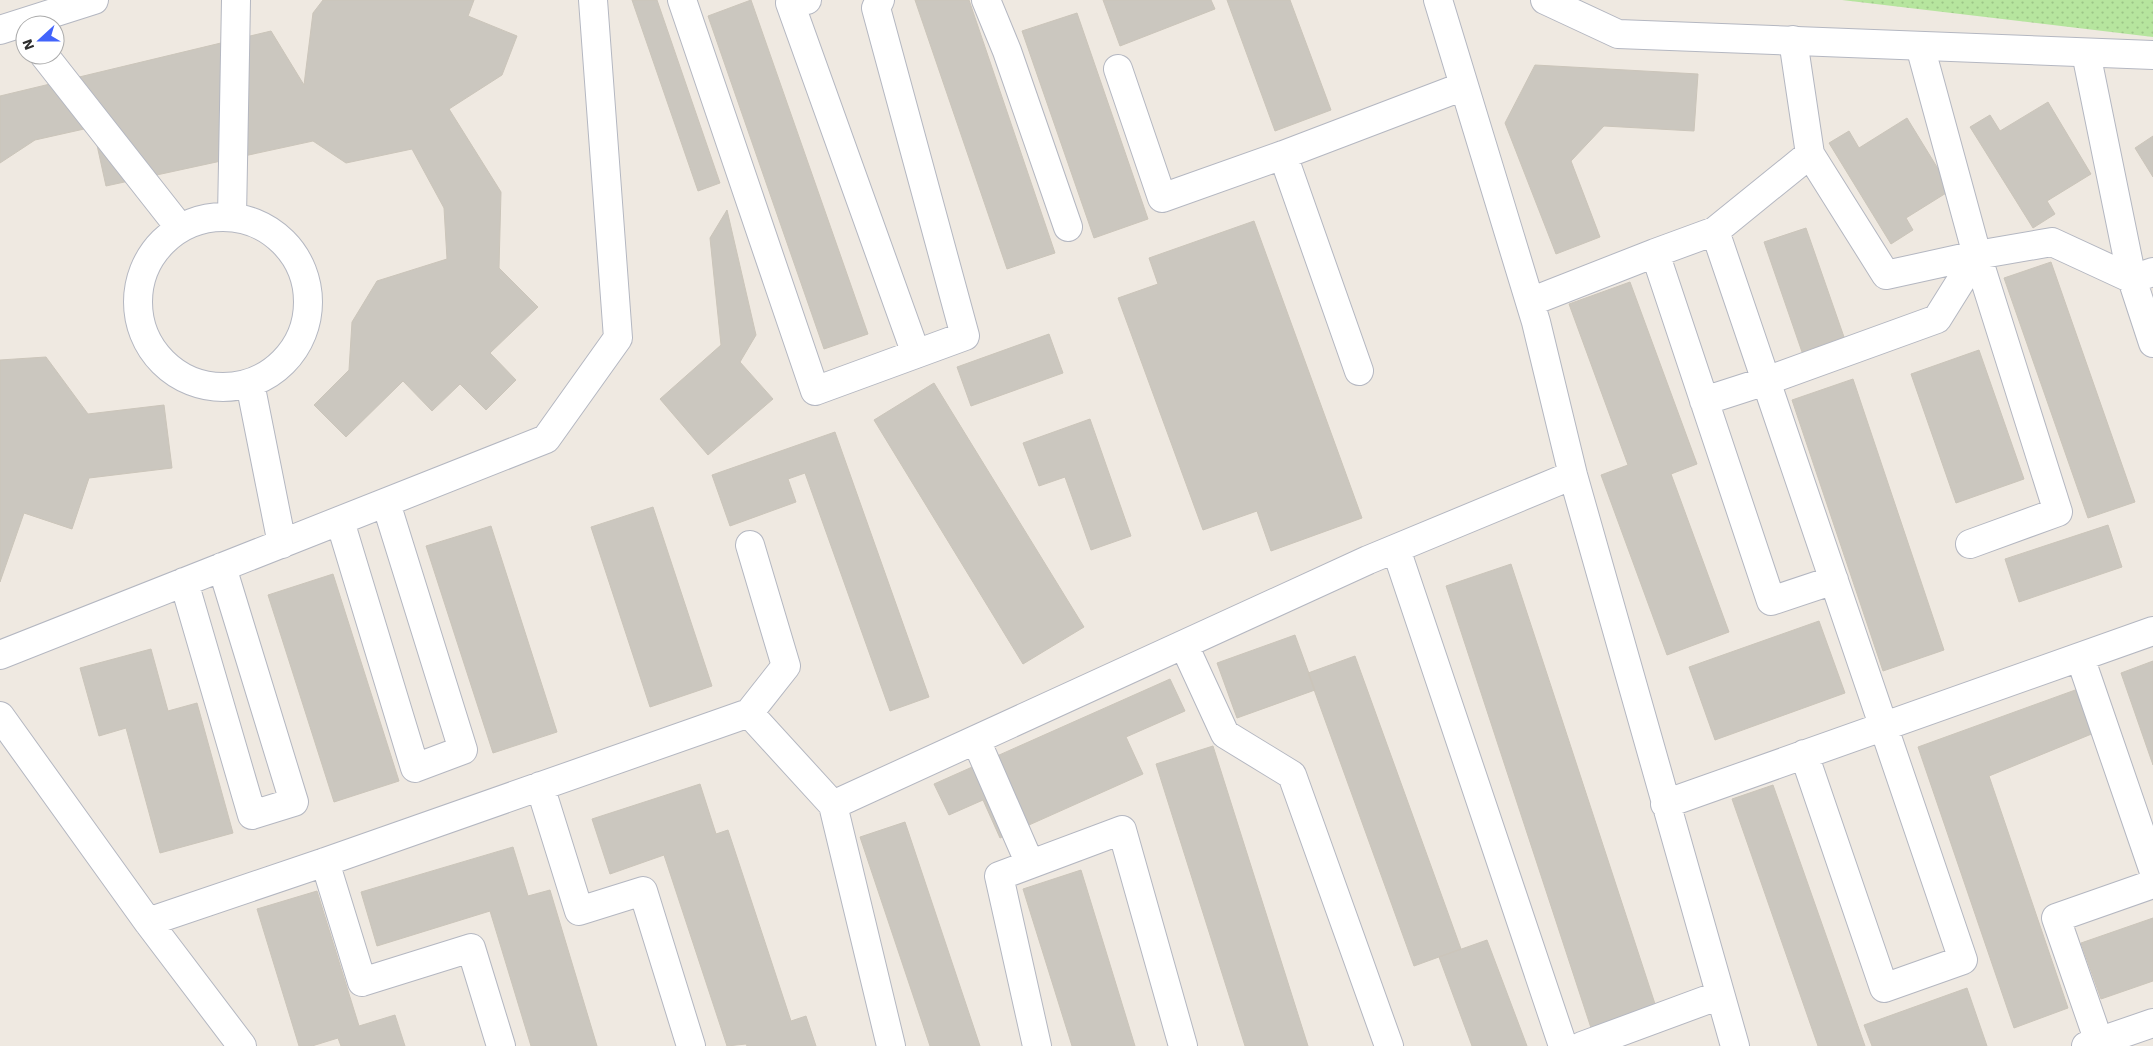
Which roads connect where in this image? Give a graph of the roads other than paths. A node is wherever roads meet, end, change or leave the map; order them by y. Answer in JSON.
{"nodes":[{"id":1,"x":94,"y":0,"type":"edge"},
{"id":2,"x":236,"y":0,"type":"edge"},
{"id":3,"x":593,"y":0,"type":"edge"},
{"id":4,"x":682,"y":0,"type":"edge"},
{"id":5,"x":807,"y":0,"type":"edge"},
{"id":6,"x":880,"y":0,"type":"edge"},
{"id":7,"x":986,"y":0,"type":"edge"},
{"id":8,"x":1438,"y":0,"type":"edge"},
{"id":9,"x":1545,"y":0,"type":"edge"},
{"id":10,"x":52,"y":15,"type":"edge"},
{"id":11,"x":1793,"y":40,"type":"junction"},
{"id":12,"x":1920,"y":46,"type":"junction"},
{"id":13,"x":2086,"y":53,"type":"junction"},
{"id":14,"x":2153,"y":55,"type":"edge"},
{"id":15,"x":52,"y":65,"type":"edge"},
{"id":16,"x":1118,"y":69,"type":"dead end"},
{"id":17,"x":1464,"y":86,"type":"junction"},
{"id":18,"x":1810,"y":154,"type":"junction"},
{"id":19,"x":1283,"y":155,"type":"junction"},
{"id":20,"x":232,"y":217,"type":"junction"},
{"id":21,"x":1068,"y":227,"type":"dead end"},
{"id":22,"x":180,"y":228,"type":"junction"},
{"id":23,"x":1715,"y":231,"type":"junction"},
{"id":24,"x":1655,"y":253,"type":"junction"},
{"id":25,"x":1977,"y":255,"type":"junction"},
{"id":26,"x":2142,"y":276,"type":"edge"},
{"id":27,"x":1530,"y":302,"type":"junction"},
{"id":28,"x":2153,"y":343,"type":"edge"},
{"id":29,"x":916,"y":354,"type":"junction"},
{"id":30,"x":1359,"y":371,"type":"dead end"},
{"id":31,"x":1766,"y":381,"type":"junction"},
{"id":32,"x":250,"y":383,"type":"junction"},
{"id":33,"x":1704,"y":401,"type":"junction"},
{"id":34,"x":1573,"y":476,"type":"junction"},
{"id":35,"x":386,"y":502,"type":"junction"},
{"id":36,"x":340,"y":521,"type":"junction"},
{"id":37,"x":282,"y":544,"type":"junction"},
{"id":38,"x":1970,"y":544,"type":"dead end"},
{"id":39,"x":750,"y":546,"type":"dead end"},
{"id":40,"x":1396,"y":548,"type":"junction"},
{"id":41,"x":222,"y":567,"type":"junction"},
{"id":42,"x":1834,"y":580,"type":"junction"},
{"id":43,"x":184,"y":582,"type":"junction"},
{"id":44,"x":2153,"y":631,"type":"edge"},
{"id":45,"x":1184,"y":645,"type":"junction"},
{"id":46,"x":0,"y":655,"type":"edge"},
{"id":47,"x":2080,"y":657,"type":"junction"},
{"id":48,"x":749,"y":713,"type":"junction"},
{"id":49,"x":0,"y":716,"type":"edge"},
{"id":50,"x":1884,"y":726,"type":"junction"},
{"id":51,"x":976,"y":740,"type":"junction"},
{"id":52,"x":1804,"y":754,"type":"junction"},
{"id":53,"x":540,"y":786,"type":"junction"},
{"id":54,"x":1665,"y":804,"type":"junction"},
{"id":55,"x":833,"y":805,"type":"junction"},
{"id":56,"x":325,"y":862,"type":"junction"},
{"id":57,"x":1030,"y":864,"type":"junction"},
{"id":58,"x":2153,"y":869,"type":"edge"},
{"id":59,"x":2153,"y":884,"type":"edge"},
{"id":60,"x":148,"y":922,"type":"junction"},
{"id":61,"x":1720,"y":995,"type":"junction"},
{"id":62,"x":2153,"y":1023,"type":"edge"},
{"id":63,"x":2093,"y":1044,"type":"edge"},
{"id":64,"x":242,"y":1046,"type":"edge"},
{"id":65,"x":501,"y":1046,"type":"edge"},
{"id":66,"x":692,"y":1046,"type":"edge"},
{"id":67,"x":891,"y":1046,"type":"edge"},
{"id":68,"x":1037,"y":1046,"type":"edge"},
{"id":69,"x":1183,"y":1046,"type":"edge"},
{"id":70,"x":1389,"y":1046,"type":"edge"},
{"id":71,"x":1563,"y":1046,"type":"edge"},
{"id":72,"x":1582,"y":1046,"type":"edge"},
{"id":73,"x":1735,"y":1046,"type":"edge"}],
"edges":[{"from":1,"to":10,"type":"street"},
{"from":2,"to":20,"type":"street"},
{"from":3,"to":35,"type":"street"},
{"from":4,"to":29,"type":"street"},
{"from":5,"to":29,"type":"street"},
{"from":6,"to":29,"type":"street"},
{"from":7,"to":21,"type":"street"},
{"from":8,"to":17,"type":"street"},
{"from":9,"to":11,"type":"street"},
{"from":11,"to":12,"type":"street"},
{"from":11,"to":18,"type":"street"},
{"from":12,"to":13,"type":"street"},
{"from":12,"to":25,"type":"street"},
{"from":13,"to":14,"type":"street"},
{"from":13,"to":26,"type":"street"},
{"from":15,"to":22,"type":"street"},
{"from":16,"to":19,"type":"street"},
{"from":17,"to":19,"type":"street"},
{"from":17,"to":27,"type":"street"},
{"from":18,"to":23,"type":"street"},
{"from":18,"to":25,"type":"street"},
{"from":19,"to":30,"type":"street"},
{"from":20,"to":22,"type":"street"},
{"from":20,"to":32,"type":"street"},
{"from":22,"to":32,"type":"street"},
{"from":23,"to":24,"type":"street"},
{"from":23,"to":31,"type":"street"},
{"from":24,"to":27,"type":"street"},
{"from":24,"to":33,"type":"street"},
{"from":25,"to":26,"type":"street"},
{"from":25,"to":31,"type":"street"},
{"from":25,"to":38,"type":"street"},
{"from":26,"to":28,"type":"street"},
{"from":27,"to":34,"type":"street"},
{"from":31,"to":33,"type":"street"},
{"from":31,"to":42,"type":"street"},
{"from":32,"to":37,"type":"street"},
{"from":33,"to":42,"type":"street"},
{"from":34,"to":40,"type":"street"},
{"from":34,"to":54,"type":"street"},
{"from":35,"to":36,"type":"street"},
{"from":35,"to":36,"type":"street"},
{"from":36,"to":37,"type":"street"},
{"from":37,"to":41,"type":"street"},
{"from":39,"to":48,"type":"street"},
{"from":40,"to":45,"type":"street"},
{"from":40,"to":71,"type":"street"},
{"from":41,"to":43,"type":"street"},
{"from":41,"to":43,"type":"street"},
{"from":42,"to":50,"type":"street"},
{"from":43,"to":46,"type":"street"},
{"from":44,"to":47,"type":"street"},
{"from":45,"to":51,"type":"street"},
{"from":45,"to":70,"type":"street"},
{"from":47,"to":50,"type":"street"},
{"from":47,"to":58,"type":"street"},
{"from":48,"to":53,"type":"street"},
{"from":48,"to":55,"type":"street"},
{"from":49,"to":60,"type":"street"},
{"from":50,"to":52,"type":"street"},
{"from":50,"to":52,"type":"street"},
{"from":51,"to":55,"type":"street"},
{"from":51,"to":57,"type":"street"},
{"from":52,"to":54,"type":"street"},
{"from":53,"to":56,"type":"street"},
{"from":53,"to":66,"type":"street"},
{"from":54,"to":61,"type":"street"},
{"from":55,"to":67,"type":"street"},
{"from":56,"to":60,"type":"street"},
{"from":56,"to":65,"type":"street"},
{"from":57,"to":68,"type":"street"},
{"from":57,"to":69,"type":"street"},
{"from":59,"to":63,"type":"street"},
{"from":60,"to":64,"type":"street"},
{"from":61,"to":72,"type":"street"},
{"from":61,"to":73,"type":"street"},
{"from":62,"to":63,"type":"street"}]}
